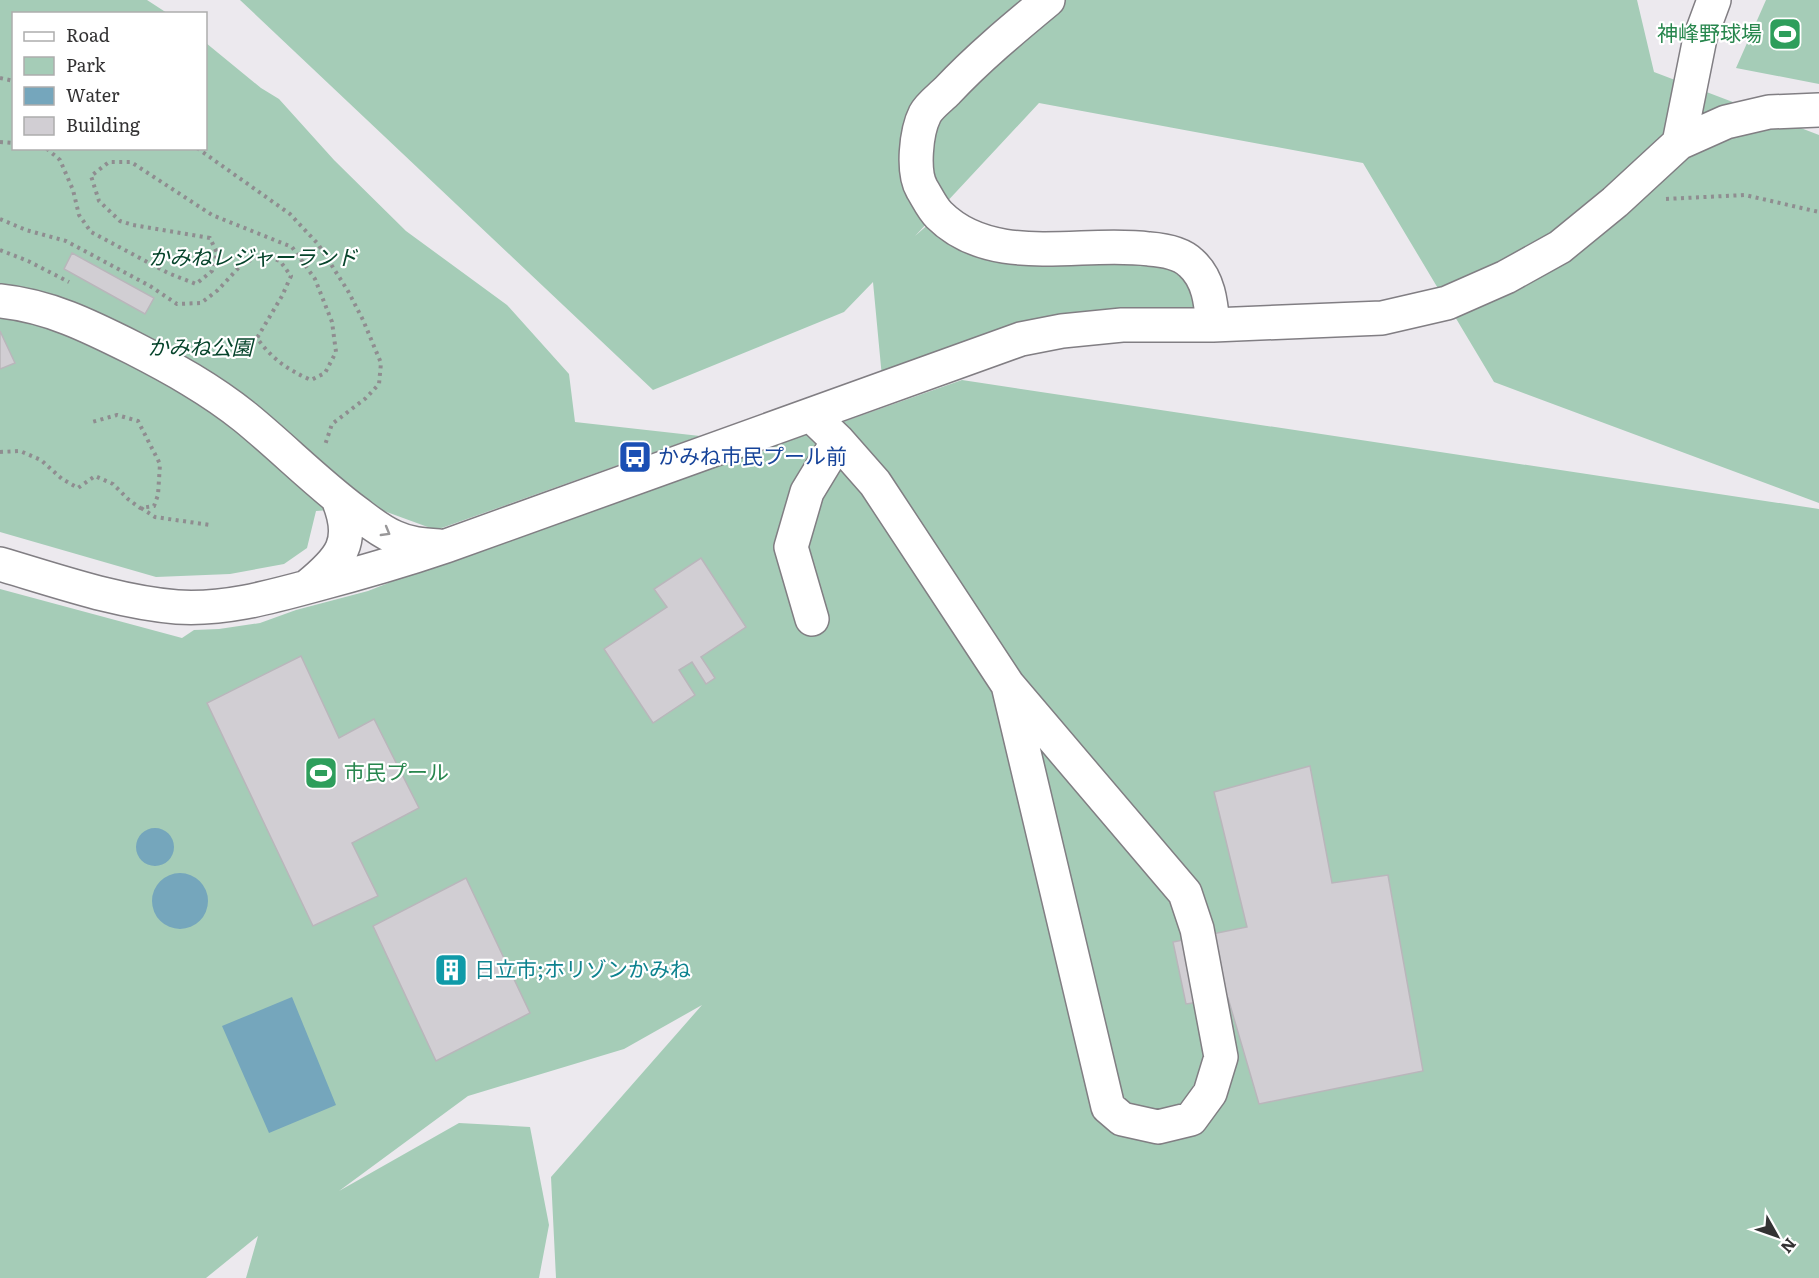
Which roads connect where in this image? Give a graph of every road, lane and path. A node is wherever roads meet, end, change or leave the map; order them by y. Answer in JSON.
{"nodes":[{"id":1,"x":1048,"y":0,"type":"edge"},
{"id":2,"x":1714,"y":0,"type":"edge"},
{"id":3,"x":1819,"y":110,"type":"edge"},
{"id":4,"x":1679,"y":142,"type":"junction"},
{"id":5,"x":48,"y":150,"type":"edge"},
{"id":6,"x":200,"y":150,"type":"edge"},
{"id":7,"x":1662,"y":200,"type":"dead end"},
{"id":8,"x":1819,"y":212,"type":"edge"},
{"id":9,"x":0,"y":219,"type":"edge"},
{"id":10,"x":0,"y":301,"type":"edge"},
{"id":11,"x":1213,"y":326,"type":"junction"},
{"id":12,"x":812,"y":415,"type":"junction"},
{"id":13,"x":92,"y":422,"type":"dead end"},
{"id":14,"x":838,"y":441,"type":"junction"},
{"id":15,"x":325,"y":445,"type":"dead end"},
{"id":16,"x":0,"y":452,"type":"edge"},
{"id":17,"x":338,"y":499,"type":"junction"},
{"id":18,"x":140,"y":508,"type":"junction"},
{"id":19,"x":210,"y":525,"type":"dead end"},
{"id":20,"x":446,"y":546,"type":"junction"},
{"id":21,"x":0,"y":564,"type":"edge"},
{"id":22,"x":308,"y":587,"type":"junction"},
{"id":23,"x":812,"y":619,"type":"dead end"},
{"id":24,"x":1008,"y":685,"type":"junction"}],
"edges":[{"from":1,"to":11,"type":"street"},
{"from":2,"to":4,"type":"street"},
{"from":3,"to":4,"type":"street"},
{"from":4,"to":11,"type":"street"},
{"from":5,"to":9,"type":"path"},
{"from":6,"to":15,"type":"path"},
{"from":7,"to":8,"type":"path"},
{"from":10,"to":17,"type":"street"},
{"from":11,"to":12,"type":"street"},
{"from":12,"to":14,"type":"street"},
{"from":12,"to":20,"type":"street"},
{"from":13,"to":18,"type":"path"},
{"from":14,"to":23,"type":"street"},
{"from":14,"to":24,"type":"street"},
{"from":16,"to":18,"type":"path"},
{"from":17,"to":20,"type":"street","one_way":true},
{"from":17,"to":22,"type":"street"},
{"from":18,"to":19,"type":"path"},
{"from":20,"to":22,"type":"street"},
{"from":21,"to":22,"type":"street"},
{"from":24,"to":24,"type":"street"}]}
